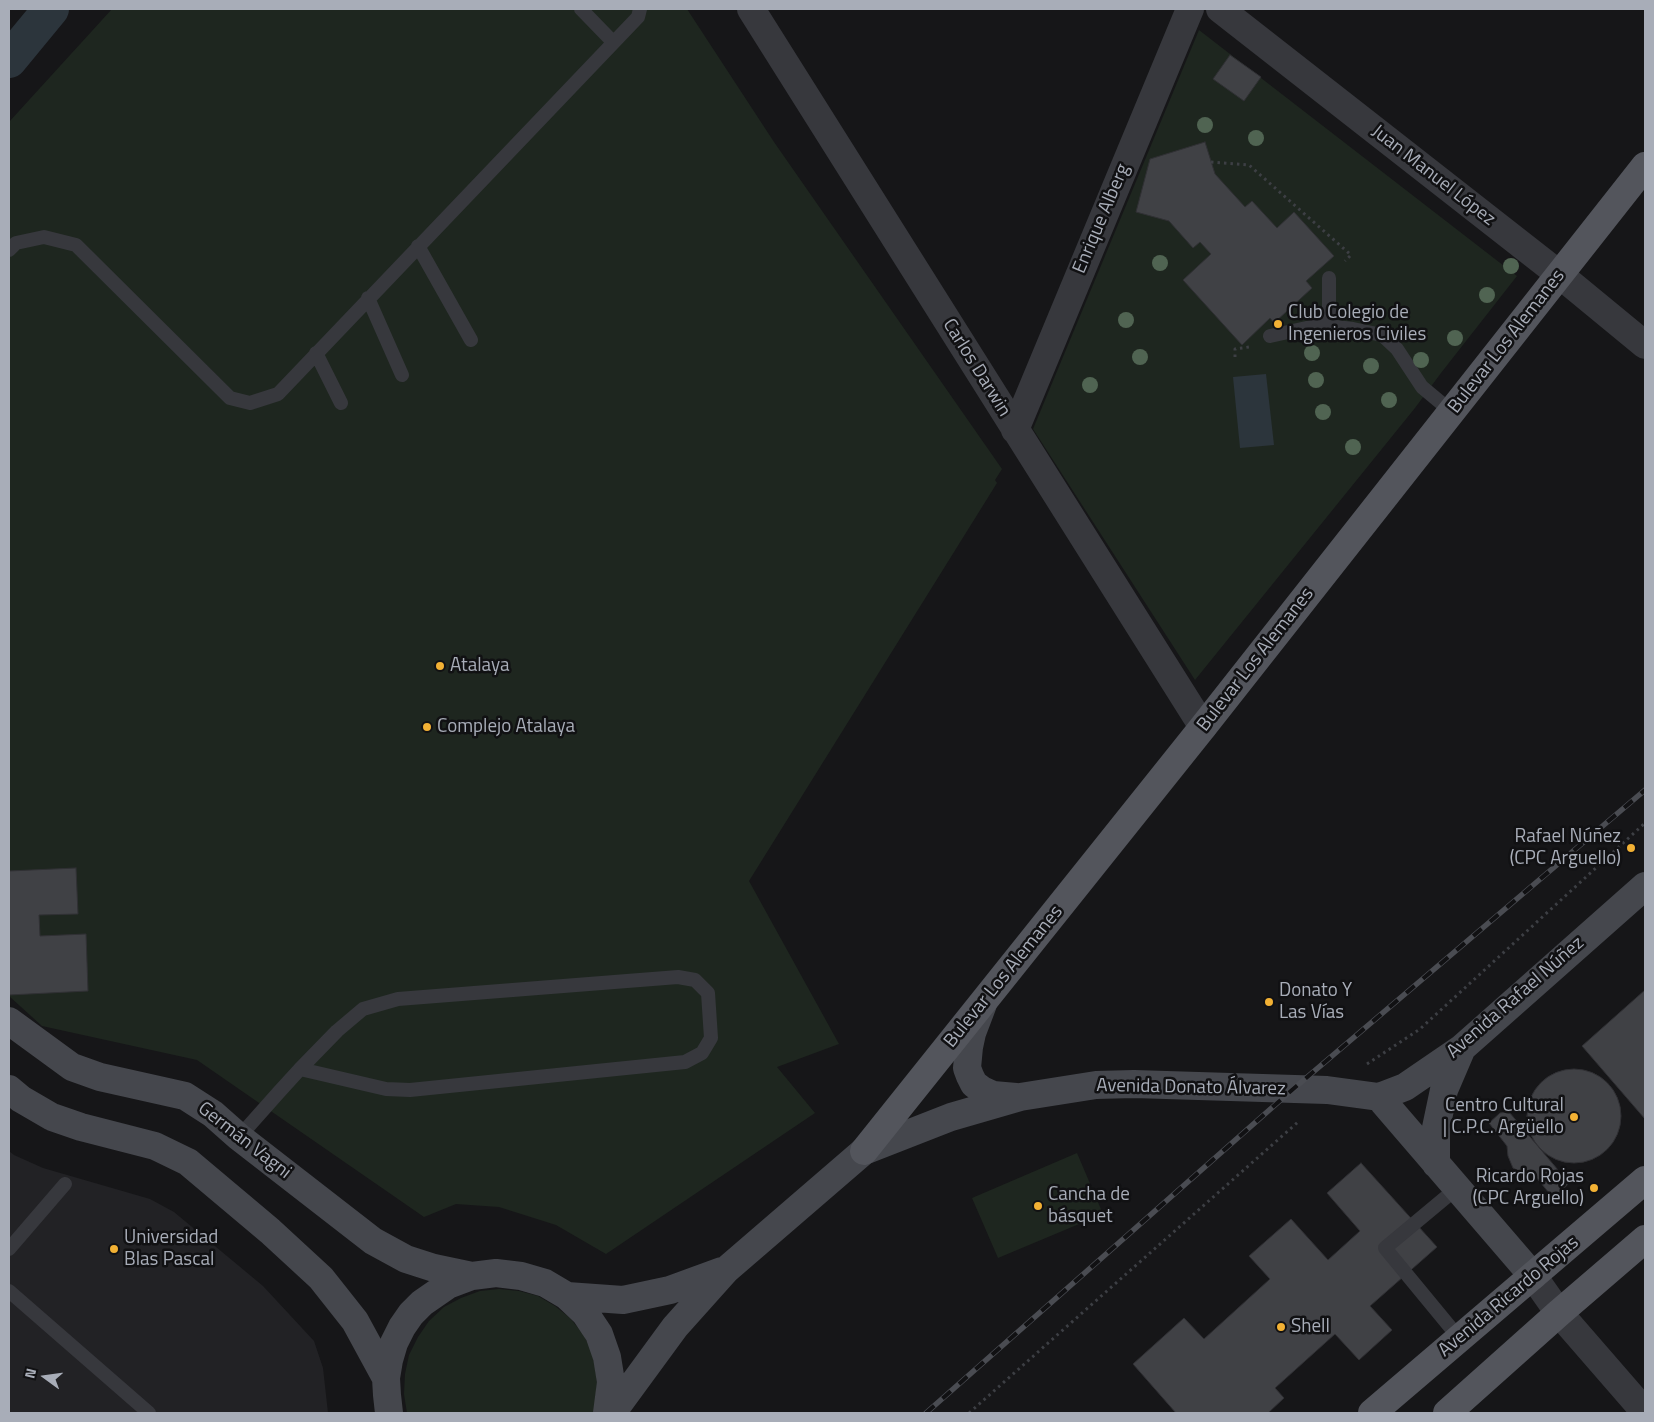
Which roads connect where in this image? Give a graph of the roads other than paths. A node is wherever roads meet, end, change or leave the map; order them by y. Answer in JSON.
{"nodes":[{"id":1,"x":581,"y":9,"type":"edge"},
{"id":2,"x":640,"y":9,"type":"edge"},
{"id":3,"x":751,"y":9,"type":"edge"},
{"id":4,"x":1190,"y":9,"type":"edge"},
{"id":5,"x":1220,"y":9,"type":"edge"},
{"id":6,"x":613,"y":42,"type":"junction"},
{"id":7,"x":1645,"y":166,"type":"edge"},
{"id":8,"x":418,"y":246,"type":"junction"},
{"id":9,"x":9,"y":250,"type":"edge"},
{"id":10,"x":1560,"y":275,"type":"junction"},
{"id":11,"x":1329,"y":278,"type":"road end"},
{"id":12,"x":368,"y":298,"type":"junction"},
{"id":13,"x":1329,"y":326,"type":"junction"},
{"id":14,"x":1270,"y":336,"type":"dead end"},
{"id":15,"x":470,"y":340,"type":"dead end"},
{"id":16,"x":1645,"y":345,"type":"edge"},
{"id":17,"x":316,"y":353,"type":"junction"},
{"id":18,"x":402,"y":375,"type":"dead end"},
{"id":19,"x":341,"y":403,"type":"dead end"},
{"id":20,"x":1452,"y":412,"type":"junction"},
{"id":21,"x":1015,"y":430,"type":"junction"},
{"id":22,"x":1203,"y":727,"type":"junction"},
{"id":23,"x":1645,"y":886,"type":"edge"},
{"id":24,"x":984,"y":1001,"type":"junction"},
{"id":25,"x":9,"y":1021,"type":"edge"},
{"id":26,"x":1462,"y":1048,"type":"junction"},
{"id":27,"x":300,"y":1069,"type":"junction"},
{"id":28,"x":9,"y":1089,"type":"edge"},
{"id":29,"x":1020,"y":1097,"type":"junction"},
{"id":30,"x":1379,"y":1097,"type":"junction"},
{"id":31,"x":239,"y":1137,"type":"junction"},
{"id":32,"x":864,"y":1151,"type":"junction"},
{"id":33,"x":1436,"y":1164,"type":"junction"},
{"id":34,"x":1645,"y":1180,"type":"edge"},
{"id":35,"x":65,"y":1184,"type":"dead end"},
{"id":36,"x":1457,"y":1188,"type":"junction"},
{"id":37,"x":1645,"y":1240,"type":"edge"},
{"id":38,"x":9,"y":1249,"type":"edge"},
{"id":39,"x":726,"y":1270,"type":"junction"},
{"id":40,"x":472,"y":1276,"type":"junction"},
{"id":41,"x":1533,"y":1276,"type":"junction"},
{"id":42,"x":9,"y":1291,"type":"edge"},
{"id":43,"x":567,"y":1296,"type":"junction"},
{"id":44,"x":1559,"y":1314,"type":"junction"},
{"id":45,"x":1460,"y":1339,"type":"junction"},
{"id":46,"x":386,"y":1378,"type":"junction"},
{"id":47,"x":1645,"y":1412,"type":"edge"},
{"id":48,"x":149,"y":1413,"type":"edge"},
{"id":49,"x":389,"y":1413,"type":"edge"},
{"id":50,"x":607,"y":1413,"type":"edge"},
{"id":51,"x":612,"y":1413,"type":"edge"},
{"id":52,"x":1372,"y":1413,"type":"edge"},
{"id":53,"x":1447,"y":1413,"type":"edge"}],
"edges":[{"from":1,"to":6,"type":"lane"},
{"from":2,"to":6,"type":"lane"},
{"from":3,"to":21,"type":"street","name":"Carlos Darwin"},
{"from":4,"to":21,"type":"street","name":"Enrique Alberg"},
{"from":5,"to":10,"type":"street","name":"Juan Manuel López"},
{"from":6,"to":8,"type":"lane"},
{"from":7,"to":10,"type":"main road","name":"Bulevar Los Alemanes"},
{"from":8,"to":12,"type":"lane"},
{"from":8,"to":15,"type":"lane"},
{"from":9,"to":17,"type":"lane"},
{"from":10,"to":16,"type":"street","name":"Juan Manuel López"},
{"from":10,"to":20,"type":"main road","name":"Bulevar Los Alemanes"},
{"from":11,"to":13,"type":"lane"},
{"from":12,"to":17,"type":"lane"},
{"from":12,"to":18,"type":"lane"},
{"from":13,"to":14,"type":"lane"},
{"from":13,"to":20,"type":"lane"},
{"from":17,"to":19,"type":"lane"},
{"from":20,"to":22,"type":"main road","name":"Bulevar Los Alemanes"},
{"from":21,"to":22,"type":"street","name":"Carlos Darwin"},
{"from":22,"to":24,"type":"main road","name":"Bulevar Los Alemanes"},
{"from":23,"to":26,"type":"main road","name":"Avenida Rafael Núñez"},
{"from":24,"to":29,"type":"main road"},
{"from":24,"to":32,"type":"main road","name":"Bulevar Los Alemanes"},
{"from":25,"to":31,"type":"main road","name":"Germán Vagni"},
{"from":26,"to":30,"type":"main road","name":"Avenida Rafael Núñez"},
{"from":26,"to":33,"type":"main road"},
{"from":27,"to":27,"type":"lane"},
{"from":27,"to":31,"type":"lane"},
{"from":28,"to":46,"type":"main road"},
{"from":29,"to":30,"type":"main road","name":"Avenida Donato Álvarez"},
{"from":29,"to":32,"type":"main road","name":"Avenida Donato Álvarez"},
{"from":30,"to":33,"type":"main road"},
{"from":31,"to":40,"type":"main road","name":"Germán Vagni"},
{"from":32,"to":39,"type":"main road","name":"Avenida Donato Álvarez"},
{"from":33,"to":36,"type":"main road"},
{"from":34,"to":41,"type":"main road","name":"Avenida Ricardo Rojas"},
{"from":35,"to":38,"type":"lane"},
{"from":36,"to":41,"type":"main road"},
{"from":36,"to":45,"type":"lane"},
{"from":37,"to":44,"type":"main road"},
{"from":39,"to":43,"type":"main road","name":"Avenida Donato Álvarez"},
{"from":39,"to":51,"type":"main road","name":"Avenida Donato Álvarez"},
{"from":40,"to":43,"type":"main road"},
{"from":40,"to":46,"type":"main road"},
{"from":41,"to":44,"type":"street"},
{"from":41,"to":45,"type":"main road","name":"Avenida Ricardo Rojas"},
{"from":42,"to":48,"type":"lane"},
{"from":43,"to":50,"type":"main road"},
{"from":44,"to":47,"type":"street"},
{"from":44,"to":53,"type":"main road"},
{"from":45,"to":52,"type":"main road","name":"Avenida Ricardo Rojas"},
{"from":46,"to":49,"type":"main road"}]}
